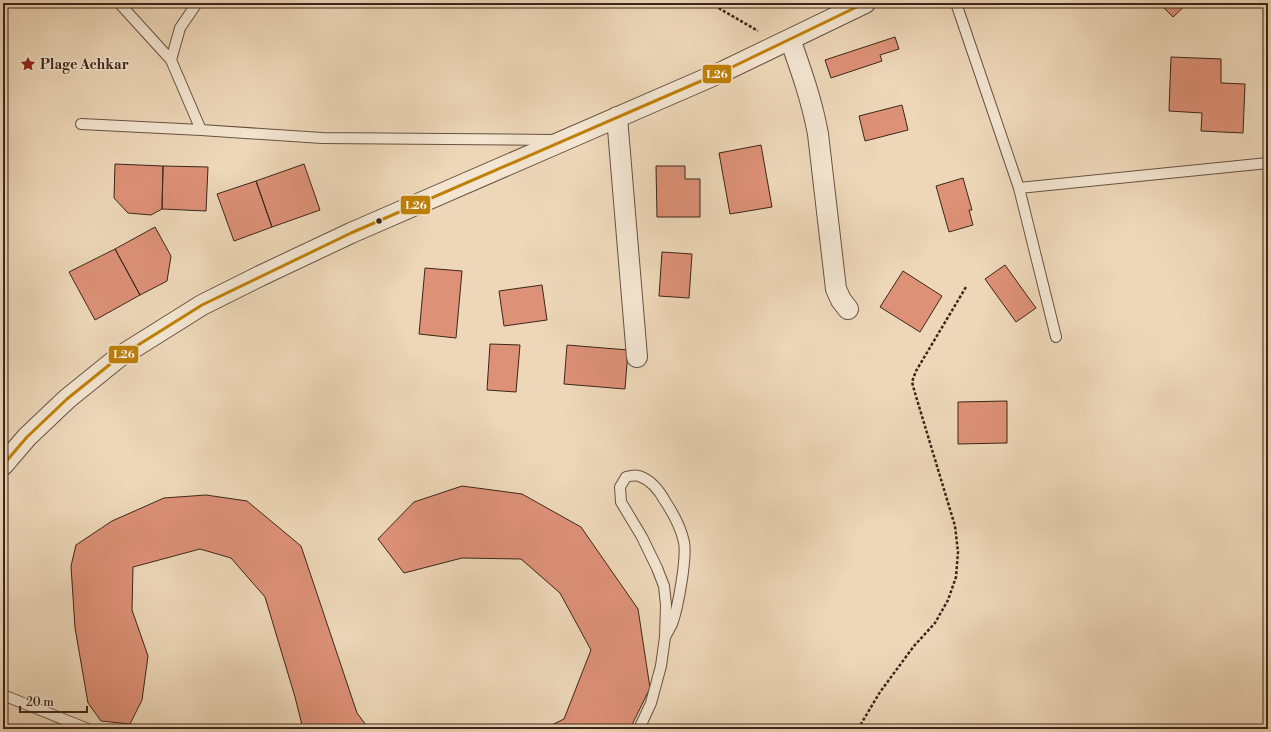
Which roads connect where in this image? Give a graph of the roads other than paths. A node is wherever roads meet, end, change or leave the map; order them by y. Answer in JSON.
{"nodes":[{"id":1,"x":120,"y":3,"type":"edge"},
{"id":2,"x":197,"y":3,"type":"edge"},
{"id":3,"x":865,"y":3,"type":"edge"},
{"id":4,"x":956,"y":3,"type":"edge"},
{"id":5,"x":784,"y":41,"type":"junction"},
{"id":6,"x":171,"y":60,"type":"junction"},
{"id":7,"x":617,"y":117,"type":"junction"},
{"id":8,"x":81,"y":124,"type":"dead end"},
{"id":9,"x":201,"y":130,"type":"junction"},
{"id":10,"x":564,"y":140,"type":"junction"},
{"id":11,"x":1268,"y":163,"type":"edge"},
{"id":12,"x":1019,"y":188,"type":"junction"},
{"id":13,"x":848,"y":309,"type":"dead end"},
{"id":14,"x":1056,"y":337,"type":"dead end"},
{"id":15,"x":637,"y":356,"type":"dead end"},
{"id":16,"x":3,"y":465,"type":"edge"},
{"id":17,"x":665,"y":637,"type":"junction"},
{"id":18,"x":3,"y":695,"type":"edge"},
{"id":19,"x":88,"y":729,"type":"edge"},
{"id":20,"x":639,"y":729,"type":"edge"}],
"edges":[{"from":1,"to":6,"type":"lane"},
{"from":2,"to":6,"type":"lane"},
{"from":3,"to":5,"type":"street"},
{"from":4,"to":12,"type":"lane"},
{"from":5,"to":7,"type":"street"},
{"from":5,"to":13,"type":"street"},
{"from":6,"to":9,"type":"lane"},
{"from":7,"to":10,"type":"street"},
{"from":7,"to":15,"type":"street"},
{"from":8,"to":9,"type":"lane"},
{"from":9,"to":10,"type":"lane"},
{"from":10,"to":16,"type":"street"},
{"from":11,"to":12,"type":"lane"},
{"from":12,"to":14,"type":"lane"},
{"from":17,"to":17,"type":"lane"},
{"from":17,"to":20,"type":"lane"},
{"from":18,"to":19,"type":"lane"}]}
